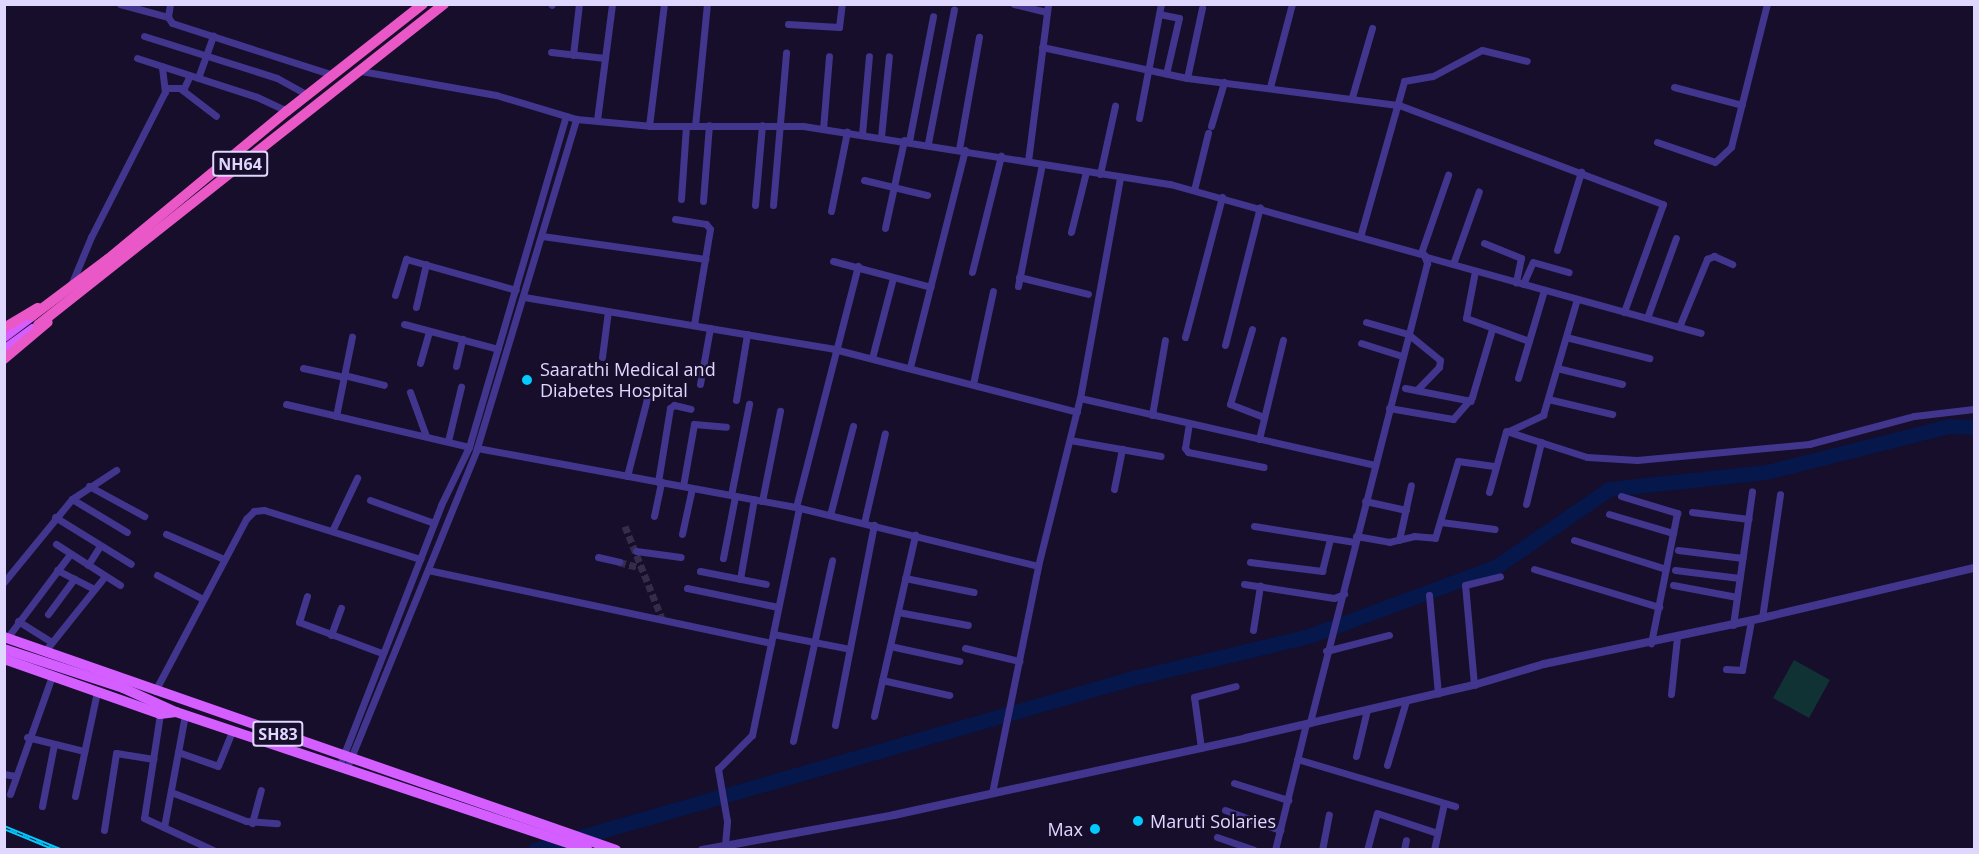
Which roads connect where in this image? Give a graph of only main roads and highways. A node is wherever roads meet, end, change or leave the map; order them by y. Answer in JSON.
{"nodes":[{"id":1,"x":423,"y":4,"type":"edge"},
{"id":2,"x":444,"y":4,"type":"edge"},
{"id":3,"x":51,"y":308,"type":"junction"},
{"id":4,"x":35,"y":320,"type":"junction"},
{"id":5,"x":4,"y":328,"type":"edge"},
{"id":6,"x":4,"y":337,"type":"edge"},
{"id":7,"x":4,"y":351,"type":"edge"},
{"id":8,"x":4,"y":359,"type":"edge"},
{"id":9,"x":6,"y":637,"type":"edge"},
{"id":10,"x":4,"y":649,"type":"edge"},
{"id":11,"x":4,"y":659,"type":"edge"},
{"id":12,"x":181,"y":714,"type":"junction"},
{"id":13,"x":345,"y":763,"type":"junction"},
{"id":14,"x":584,"y":845,"type":"edge"},
{"id":15,"x":616,"y":849,"type":"edge"}],
"edges":[{"from":1,"to":3,"type":"highway","number":"NH64"},
{"from":2,"to":3,"type":"highway","number":"NH64"},
{"from":3,"to":4,"type":"highway","number":"NH64"},
{"from":3,"to":5,"type":"highway"},
{"from":3,"to":8,"type":"highway"},
{"from":4,"to":6,"type":"main road"},
{"from":4,"to":7,"type":"main road"},
{"from":9,"to":13,"type":"main road","number":"SH83"},
{"from":10,"to":12,"type":"main road"},
{"from":11,"to":12,"type":"main road","number":"SH83"},
{"from":12,"to":13,"type":"main road","number":"SH83"},
{"from":13,"to":14,"type":"main road","number":"SH83"},
{"from":14,"to":15,"type":"main road","number":"SH83"}]}
